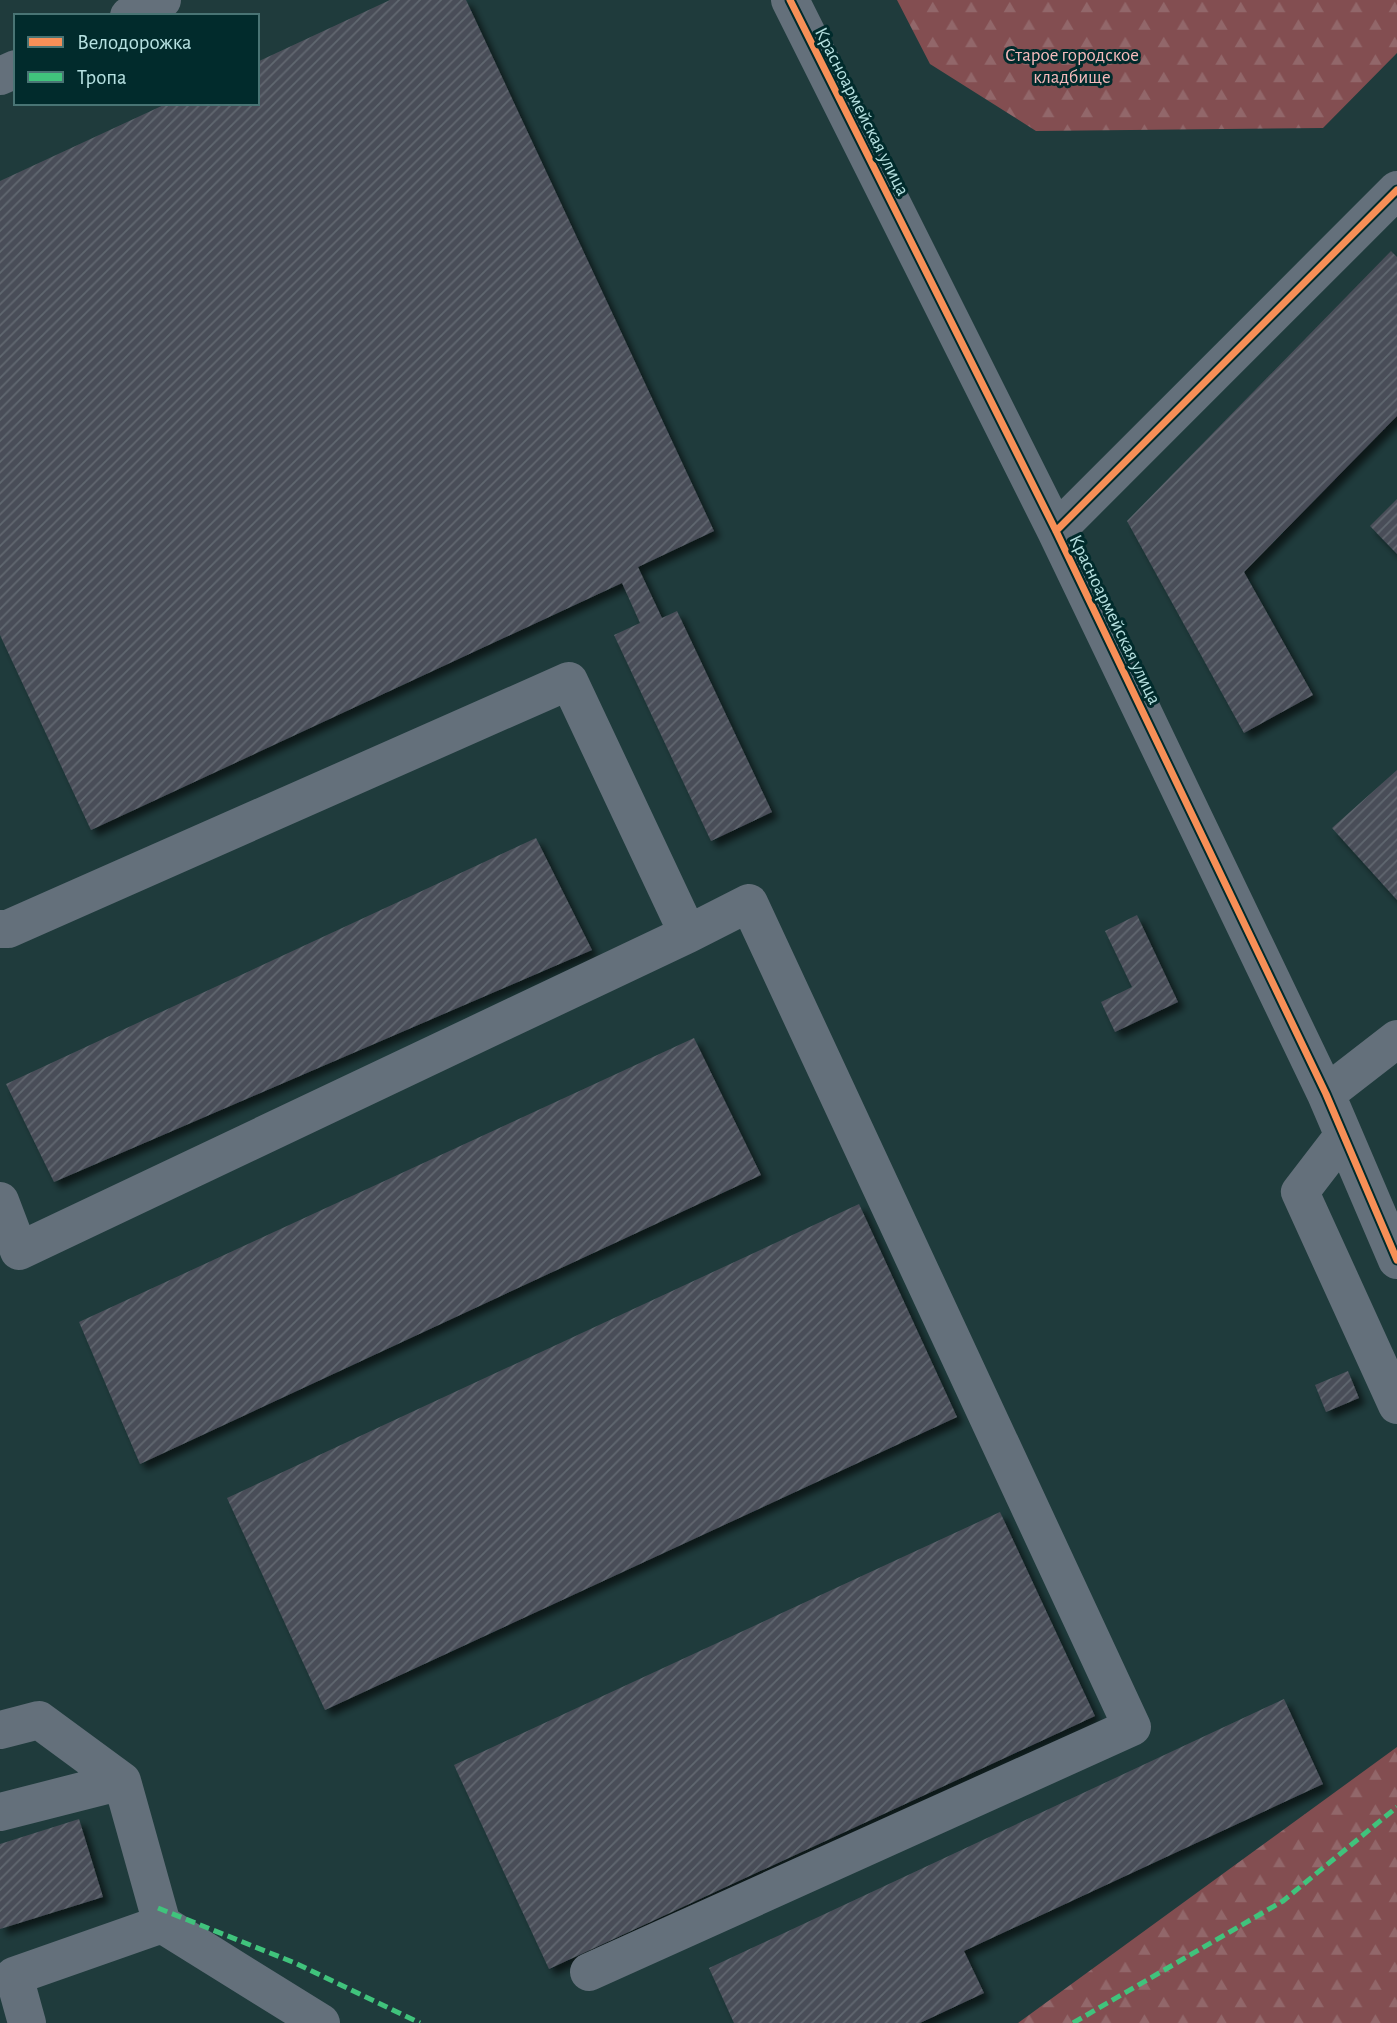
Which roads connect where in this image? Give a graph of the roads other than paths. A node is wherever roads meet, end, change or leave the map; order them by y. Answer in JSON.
{"nodes":[{"id":1,"x":162,"y":0,"type":"edge"},
{"id":2,"x":790,"y":0,"type":"edge"},
{"id":3,"x":133,"y":14,"type":"edge"},
{"id":4,"x":1397,"y":190,"type":"edge"},
{"id":5,"x":1056,"y":531,"type":"junction"},
{"id":6,"x":0,"y":929,"type":"edge"},
{"id":7,"x":688,"y":934,"type":"junction"},
{"id":8,"x":1397,"y":1039,"type":"edge"},
{"id":9,"x":1326,"y":1094,"type":"junction"},
{"id":10,"x":1343,"y":1136,"type":"junction"},
{"id":11,"x":0,"y":1200,"type":"edge"},
{"id":12,"x":1397,"y":1260,"type":"edge"},
{"id":13,"x":1397,"y":1405,"type":"edge"},
{"id":14,"x":3,"y":1719,"type":"edge"},
{"id":15,"x":122,"y":1780,"type":"junction"},
{"id":16,"x":0,"y":1812,"type":"edge"},
{"id":17,"x":162,"y":1924,"type":"junction"},
{"id":18,"x":589,"y":1972,"type":"dead end"},
{"id":19,"x":27,"y":2023,"type":"edge"},
{"id":20,"x":321,"y":2023,"type":"edge"}],
"edges":[{"from":1,"to":3,"type":"street"},
{"from":2,"to":5,"type":"street","name":"Красноармейская улица"},
{"from":4,"to":5,"type":"street"},
{"from":5,"to":9,"type":"street","name":"Красноармейская улица"},
{"from":6,"to":7,"type":"street"},
{"from":7,"to":11,"type":"street"},
{"from":7,"to":18,"type":"street"},
{"from":8,"to":9,"type":"street"},
{"from":9,"to":10,"type":"street","name":"Красноармейская улица"},
{"from":10,"to":12,"type":"street","name":"Красноармейская улица"},
{"from":10,"to":13,"type":"street"},
{"from":14,"to":15,"type":"street"},
{"from":15,"to":16,"type":"street"},
{"from":15,"to":17,"type":"street"},
{"from":17,"to":19,"type":"street"},
{"from":17,"to":20,"type":"street"}]}
